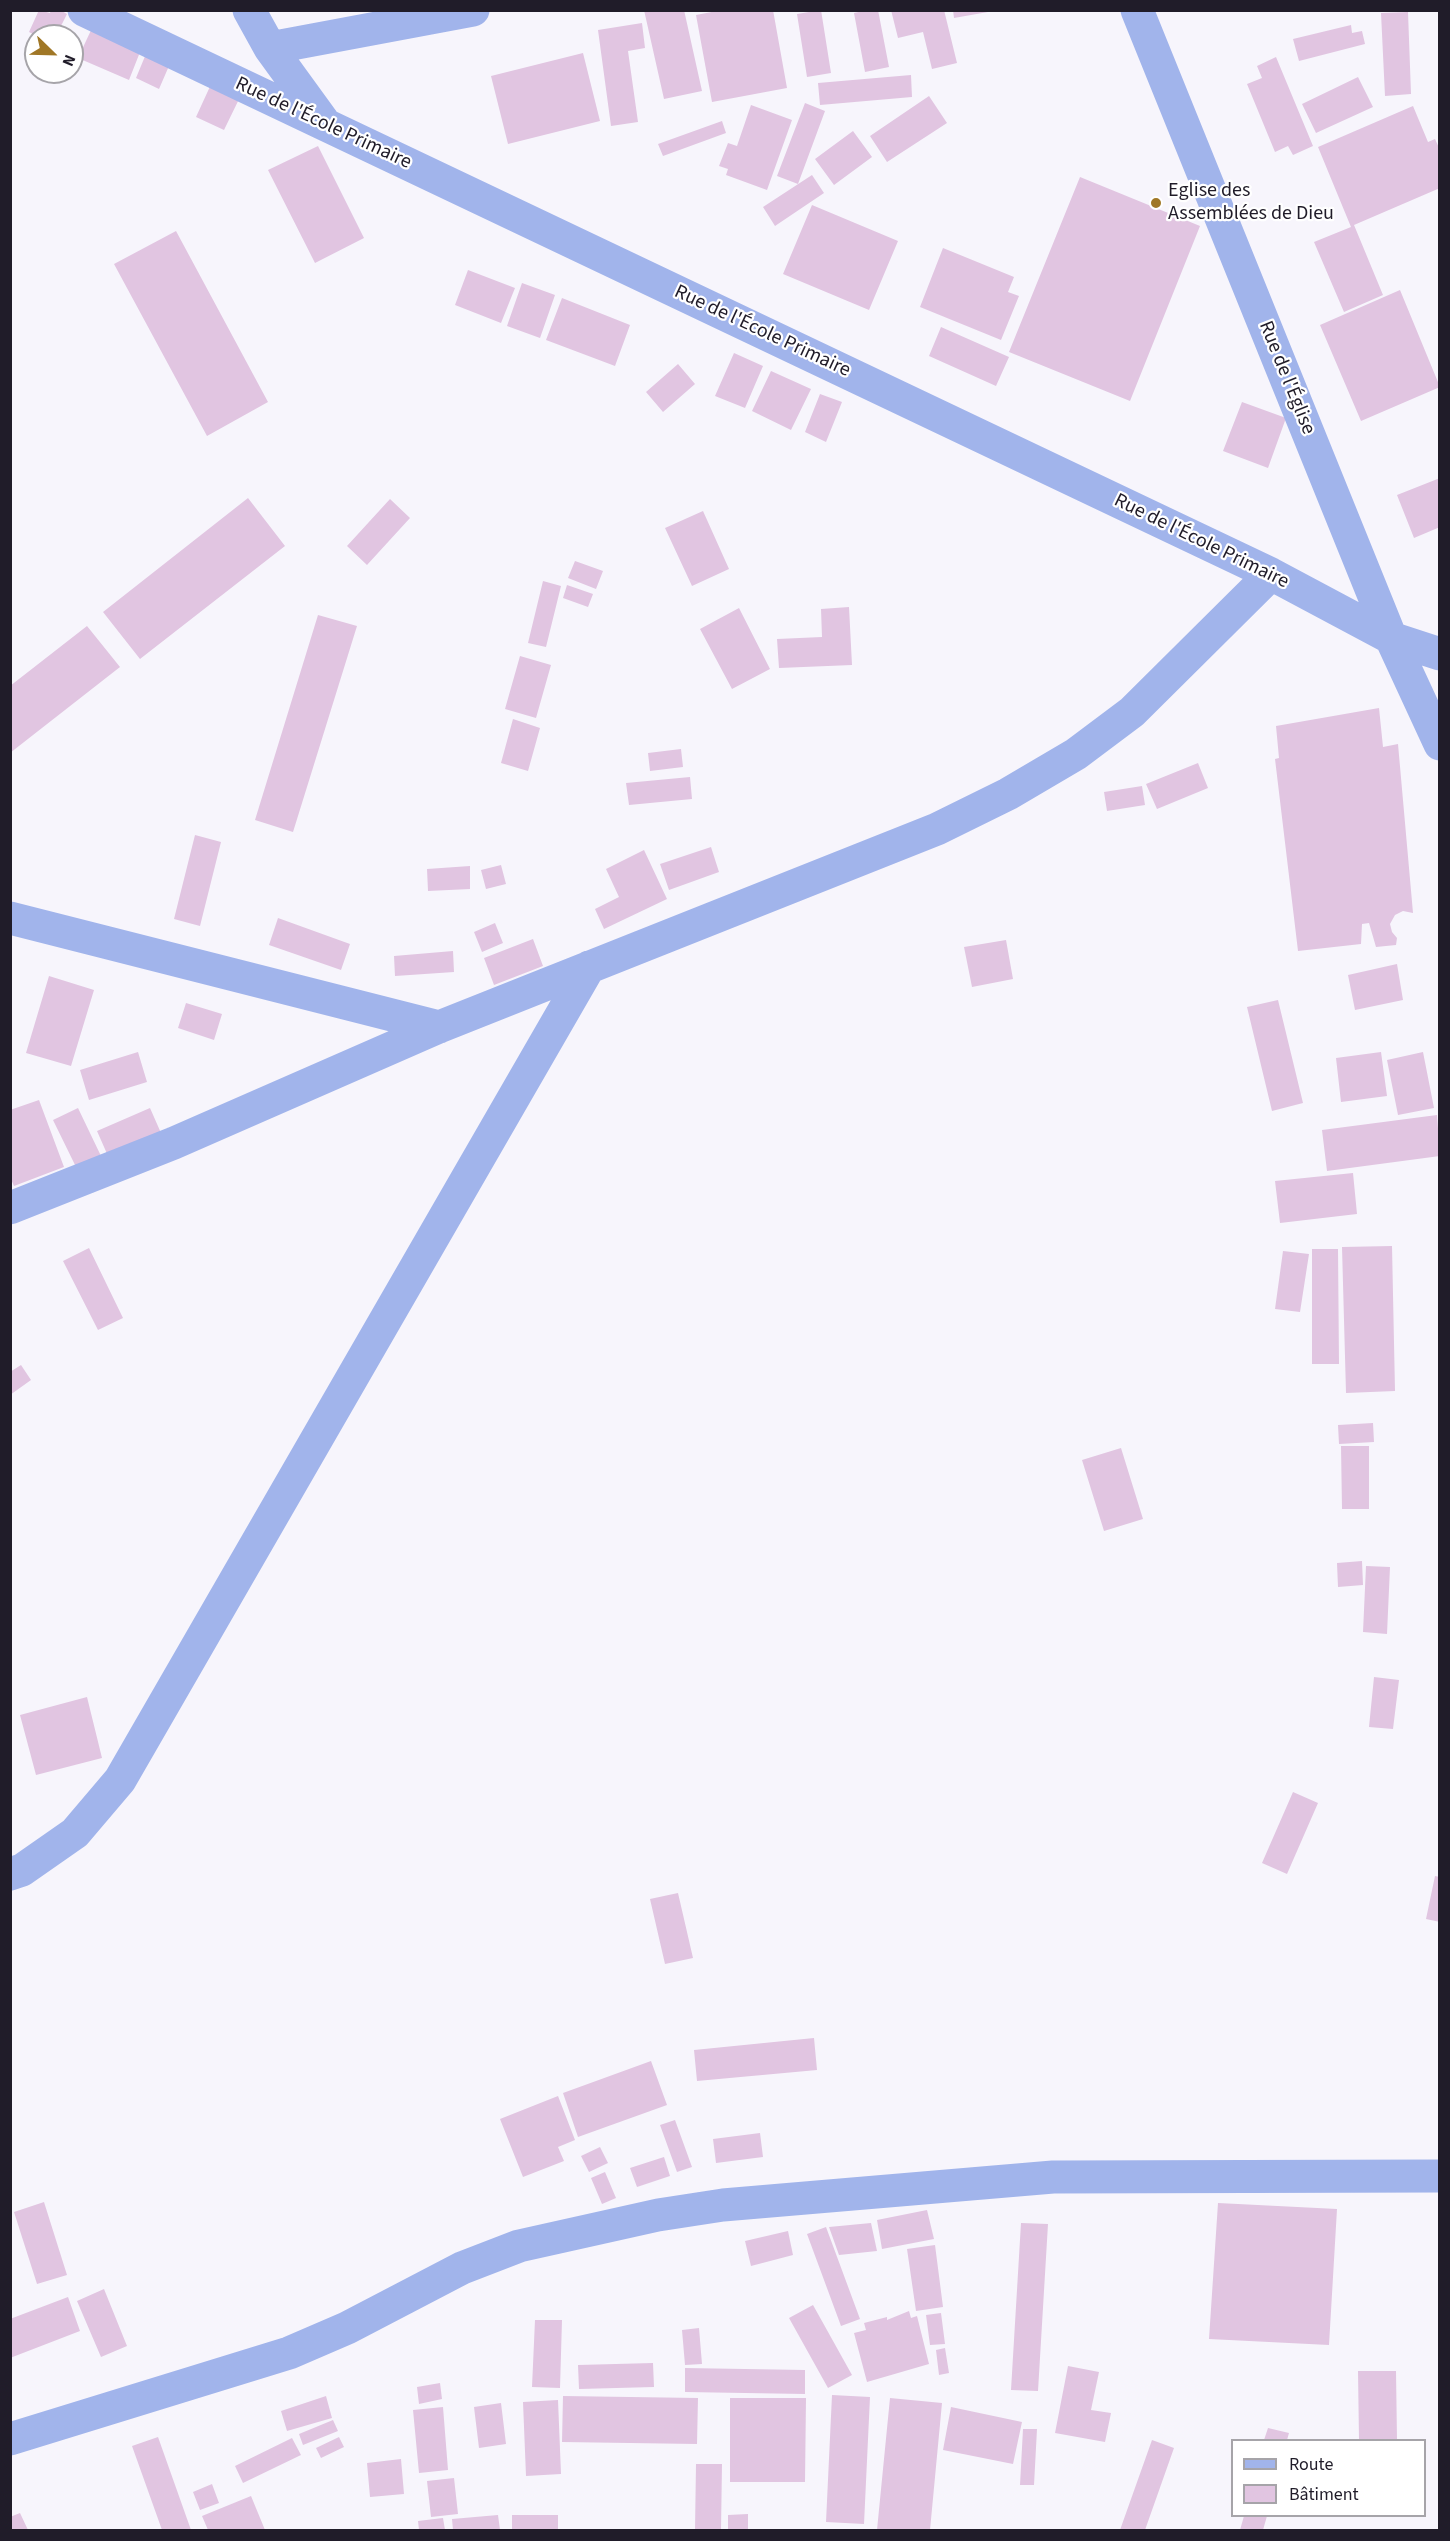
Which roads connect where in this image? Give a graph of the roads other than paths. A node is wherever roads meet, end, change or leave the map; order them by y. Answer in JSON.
{"nodes":[{"id":1,"x":84,"y":10,"type":"edge"},
{"id":2,"x":249,"y":10,"type":"edge"},
{"id":3,"x":473,"y":10,"type":"edge"},
{"id":4,"x":1137,"y":10,"type":"edge"},
{"id":5,"x":270,"y":48,"type":"junction"},
{"id":6,"x":326,"y":124,"type":"junction"},
{"id":7,"x":1270,"y":574,"type":"junction"},
{"id":8,"x":1391,"y":638,"type":"junction"},
{"id":9,"x":1440,"y":654,"type":"edge"},
{"id":10,"x":1440,"y":744,"type":"edge"},
{"id":11,"x":10,"y":918,"type":"edge"},
{"id":12,"x":589,"y":967,"type":"junction"},
{"id":13,"x":439,"y":1027,"type":"junction"},
{"id":14,"x":10,"y":1208,"type":"edge"},
{"id":15,"x":10,"y":1874,"type":"edge"},
{"id":16,"x":1440,"y":2176,"type":"edge"},
{"id":17,"x":10,"y":2439,"type":"edge"}],
"edges":[{"from":1,"to":6,"type":"street","name":"Rue de l'École Primaire"},
{"from":2,"to":5,"type":"street"},
{"from":3,"to":5,"type":"street"},
{"from":4,"to":8,"type":"street","name":"Rue de l'Église"},
{"from":5,"to":6,"type":"street"},
{"from":6,"to":7,"type":"street","name":"Rue de l'École Primaire"},
{"from":7,"to":8,"type":"street","name":"Rue de l'École Primaire"},
{"from":7,"to":12,"type":"street"},
{"from":8,"to":9,"type":"street","name":"Rue de l'École Primaire"},
{"from":8,"to":10,"type":"street","name":"Rue de l'Église"},
{"from":11,"to":13,"type":"street"},
{"from":12,"to":13,"type":"street"},
{"from":12,"to":15,"type":"street"},
{"from":13,"to":14,"type":"street"},
{"from":16,"to":17,"type":"street"}]}
